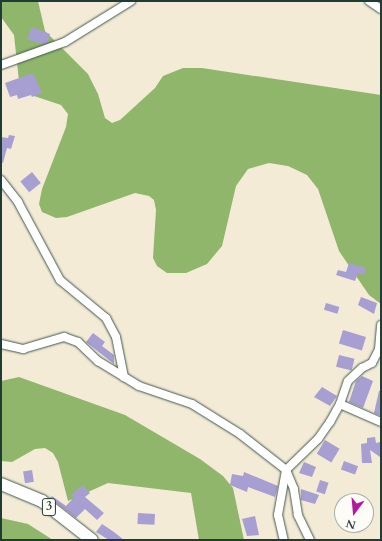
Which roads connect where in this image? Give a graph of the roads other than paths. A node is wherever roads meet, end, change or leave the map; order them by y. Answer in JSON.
{"nodes":[{"id":1,"x":131,"y":1,"type":"edge"},
{"id":2,"x":369,"y":1,"type":"edge"},
{"id":3,"x":381,"y":9,"type":"edge"},
{"id":4,"x":1,"y":65,"type":"edge"},
{"id":5,"x":1,"y":180,"type":"edge"},
{"id":6,"x":381,"y":325,"type":"edge"},
{"id":7,"x":1,"y":344,"type":"edge"},
{"id":8,"x":124,"y":377,"type":"junction"},
{"id":9,"x":340,"y":404,"type":"junction"},
{"id":10,"x":381,"y":422,"type":"edge"},
{"id":11,"x":286,"y":470,"type":"junction"},
{"id":12,"x":1,"y":484,"type":"edge"},
{"id":13,"x":92,"y":540,"type":"edge"},
{"id":14,"x":284,"y":540,"type":"edge"},
{"id":15,"x":310,"y":540,"type":"edge"}],
"edges":[{"from":1,"to":4,"type":"street"},
{"from":2,"to":3,"type":"street"},
{"from":5,"to":8,"type":"street"},
{"from":6,"to":9,"type":"street"},
{"from":7,"to":8,"type":"street"},
{"from":8,"to":11,"type":"street"},
{"from":9,"to":10,"type":"street"},
{"from":9,"to":11,"type":"street"},
{"from":11,"to":14,"type":"street"},
{"from":11,"to":15,"type":"street"},
{"from":12,"to":13,"type":"main road","number":"3"}]}
